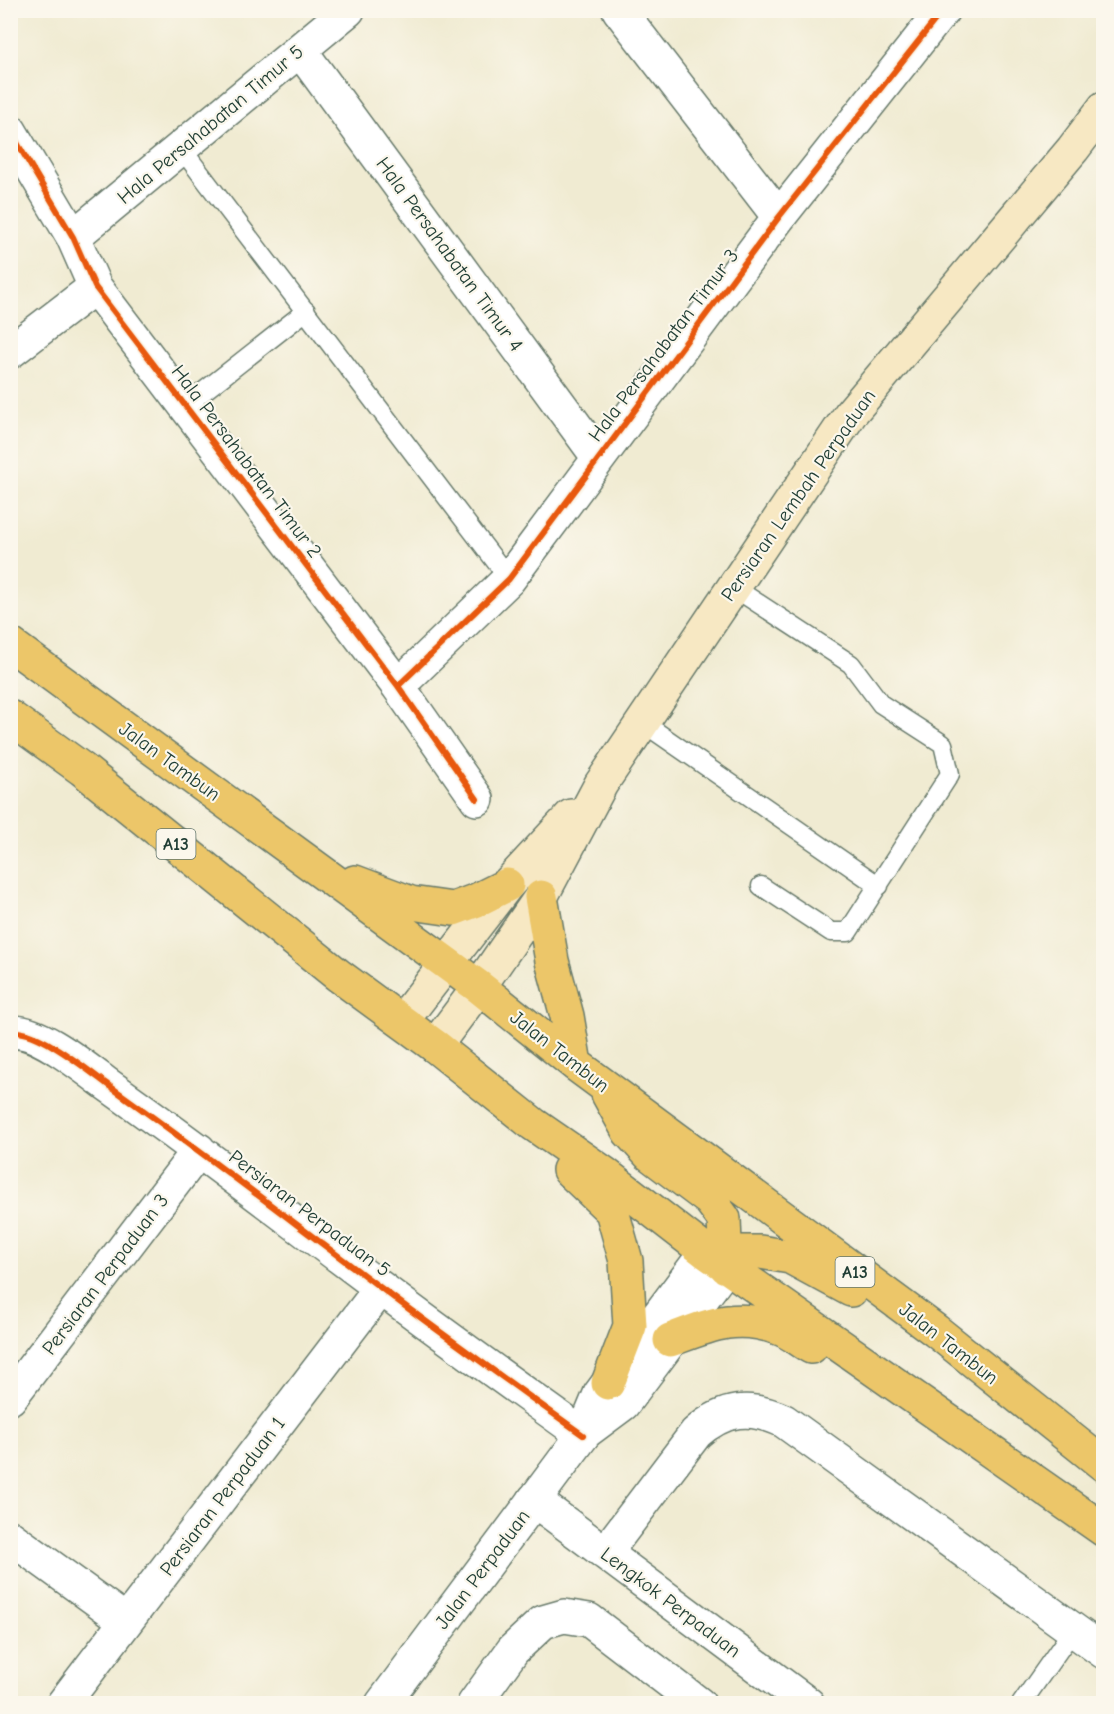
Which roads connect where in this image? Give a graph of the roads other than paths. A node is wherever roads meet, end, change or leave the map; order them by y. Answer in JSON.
{"nodes":[{"id":1,"x":348,"y":10,"type":"edge"},
{"id":2,"x":619,"y":10,"type":"edge"},
{"id":3,"x":943,"y":10,"type":"edge"},
{"id":4,"x":300,"y":50,"type":"junction"},
{"id":5,"x":1104,"y":108,"type":"edge"},
{"id":6,"x":10,"y":131,"type":"edge"},
{"id":7,"x":181,"y":148,"type":"junction"},
{"id":8,"x":779,"y":217,"type":"junction"},
{"id":9,"x":73,"y":237,"type":"junction"},
{"id":10,"x":95,"y":287,"type":"junction"},
{"id":11,"x":306,"y":311,"type":"junction"},
{"id":12,"x":10,"y":352,"type":"edge"},
{"id":13,"x":184,"y":406,"type":"junction"},
{"id":14,"x":599,"y":458,"type":"junction"},
{"id":15,"x":509,"y":579,"type":"junction"},
{"id":16,"x":733,"y":587,"type":"junction"},
{"id":17,"x":10,"y":644,"type":"edge"},
{"id":18,"x":398,"y":686,"type":"junction"},
{"id":19,"x":12,"y":717,"type":"edge"},
{"id":20,"x":642,"y":722,"type":"junction"},
{"id":21,"x":601,"y":783,"type":"junction"},
{"id":22,"x":477,"y":799,"type":"dead end"},
{"id":23,"x":312,"y":865,"type":"junction"},
{"id":24,"x":507,"y":885,"type":"junction"},
{"id":25,"x":761,"y":886,"type":"dead end"},
{"id":26,"x":879,"y":886,"type":"junction"},
{"id":27,"x":541,"y":897,"type":"junction"},
{"id":28,"x":448,"y":963,"type":"junction"},
{"id":29,"x":479,"y":987,"type":"junction"},
{"id":30,"x":402,"y":1021,"type":"junction"},
{"id":31,"x":10,"y":1033,"type":"edge"},
{"id":32,"x":435,"y":1046,"type":"junction"},
{"id":33,"x":576,"y":1064,"type":"junction"},
{"id":34,"x":603,"y":1084,"type":"junction"},
{"id":35,"x":533,"y":1124,"type":"junction"},
{"id":36,"x":200,"y":1150,"type":"junction"},
{"id":37,"x":719,"y":1257,"type":"junction"},
{"id":38,"x":381,"y":1288,"type":"junction"},
{"id":39,"x":670,"y":1340,"type":"junction"},
{"id":40,"x":608,"y":1383,"type":"junction"},
{"id":41,"x":10,"y":1398,"type":"edge"},
{"id":42,"x":583,"y":1434,"type":"junction"},
{"id":43,"x":1095,"y":1459,"type":"edge"},
{"id":44,"x":1043,"y":1488,"type":"junction"},
{"id":45,"x":534,"y":1500,"type":"junction"},
{"id":46,"x":1104,"y":1530,"type":"edge"},
{"id":47,"x":10,"y":1537,"type":"edge"},
{"id":48,"x":604,"y":1553,"type":"junction"},
{"id":49,"x":126,"y":1621,"type":"junction"},
{"id":50,"x":1073,"y":1630,"type":"junction"},
{"id":51,"x":1104,"y":1652,"type":"edge"},
{"id":52,"x":63,"y":1704,"type":"edge"},
{"id":53,"x":382,"y":1704,"type":"edge"},
{"id":54,"x":474,"y":1704,"type":"edge"},
{"id":55,"x":699,"y":1704,"type":"edge"},
{"id":56,"x":808,"y":1704,"type":"edge"},
{"id":57,"x":1021,"y":1704,"type":"edge"}],
"edges":[{"from":1,"to":4,"type":"street","name":"Hala Persahabatan Timur 5"},
{"from":2,"to":8,"type":"street"},
{"from":3,"to":8,"type":"street","name":"Hala Persahabatan Timur 3"},
{"from":4,"to":7,"type":"street","name":"Hala Persahabatan Timur 5"},
{"from":4,"to":14,"type":"street","name":"Hala Persahabatan Timur 4"},
{"from":5,"to":16,"type":"main road","name":"Persiaran Lembah Perpaduan"},
{"from":6,"to":9,"type":"street","name":"Hala Persahabatan Timur 2"},
{"from":7,"to":9,"type":"street","name":"Hala Persahabatan Timur 5"},
{"from":7,"to":11,"type":"lane"},
{"from":8,"to":14,"type":"street","name":"Hala Persahabatan Timur 3"},
{"from":9,"to":10,"type":"street","name":"Hala Persahabatan Timur 2"},
{"from":10,"to":12,"type":"street"},
{"from":10,"to":13,"type":"street","name":"Hala Persahabatan Timur 2"},
{"from":11,"to":13,"type":"lane"},
{"from":11,"to":15,"type":"lane"},
{"from":13,"to":18,"type":"street","name":"Hala Persahabatan Timur 2"},
{"from":14,"to":15,"type":"street","name":"Hala Persahabatan Timur 3"},
{"from":15,"to":18,"type":"street","name":"Hala Persahabatan Timur 3"},
{"from":16,"to":20,"type":"main road","name":"Persiaran Lembah Perpaduan"},
{"from":16,"to":26,"type":"lane"},
{"from":17,"to":23,"type":"main road","name":"Jalan Tambun","number":"A13"},
{"from":18,"to":22,"type":"street","name":"Hala Persahabatan Timur 2"},
{"from":19,"to":30,"type":"main road","number":"A13"},
{"from":20,"to":21,"type":"main road","name":"Persiaran Lembah Perpaduan"},
{"from":20,"to":26,"type":"lane"},
{"from":21,"to":24,"type":"main road","name":"Persiaran Lembah Perpaduan"},
{"from":21,"to":27,"type":"main road","name":"Persiaran Lembah Perpaduan"},
{"from":23,"to":24,"type":"main road"},
{"from":23,"to":28,"type":"main road","name":"Jalan Tambun","number":"A13"},
{"from":24,"to":28,"type":"main road","name":"Persiaran Lembah Perpaduan"},
{"from":25,"to":26,"type":"lane"},
{"from":27,"to":29,"type":"main road","name":"Persiaran Lembah Perpaduan"},
{"from":27,"to":33,"type":"main road"},
{"from":28,"to":29,"type":"main road","name":"Jalan Tambun","number":"A13"},
{"from":28,"to":30,"type":"main road","name":"Persiaran Lembah Perpaduan"},
{"from":29,"to":32,"type":"main road","name":"Persiaran Lembah Perpaduan"},
{"from":29,"to":33,"type":"main road","name":"Jalan Tambun","number":"A13"},
{"from":30,"to":32,"type":"main road","number":"A13"},
{"from":31,"to":36,"type":"street","name":"Persiaran Perpaduan 5"},
{"from":32,"to":35,"type":"main road","number":"A13"},
{"from":33,"to":34,"type":"main road","name":"Jalan Tambun","number":"A13"},
{"from":34,"to":37,"type":"main road"},
{"from":34,"to":43,"type":"main road","name":"Jalan Tambun","number":"A13"},
{"from":35,"to":37,"type":"main road","number":"A13"},
{"from":35,"to":40,"type":"main road"},
{"from":36,"to":38,"type":"street","name":"Persiaran Perpaduan 5"},
{"from":36,"to":41,"type":"street","name":"Persiaran Perpaduan 3"},
{"from":37,"to":39,"type":"street","name":"Jalan Perpaduan"},
{"from":37,"to":40,"type":"street","name":"Jalan Perpaduan"},
{"from":37,"to":43,"type":"main road"},
{"from":37,"to":44,"type":"main road","number":"A13"},
{"from":38,"to":42,"type":"street","name":"Persiaran Perpaduan 5"},
{"from":38,"to":49,"type":"street","name":"Persiaran Perpaduan 1"},
{"from":39,"to":42,"type":"street","name":"Jalan Perpaduan"},
{"from":39,"to":44,"type":"main road"},
{"from":40,"to":42,"type":"street","name":"Jalan Perpaduan"},
{"from":42,"to":45,"type":"street","name":"Jalan Perpaduan"},
{"from":44,"to":46,"type":"main road","number":"A13"},
{"from":45,"to":48,"type":"street","name":"Lengkok Perpaduan"},
{"from":45,"to":53,"type":"street","name":"Jalan Perpaduan"},
{"from":47,"to":49,"type":"street"},
{"from":48,"to":50,"type":"street"},
{"from":48,"to":56,"type":"street","name":"Lengkok Perpaduan"},
{"from":49,"to":52,"type":"street","name":"Persiaran Perpaduan 1"},
{"from":50,"to":51,"type":"street"},
{"from":50,"to":57,"type":"lane"},
{"from":54,"to":55,"type":"street"}]}
